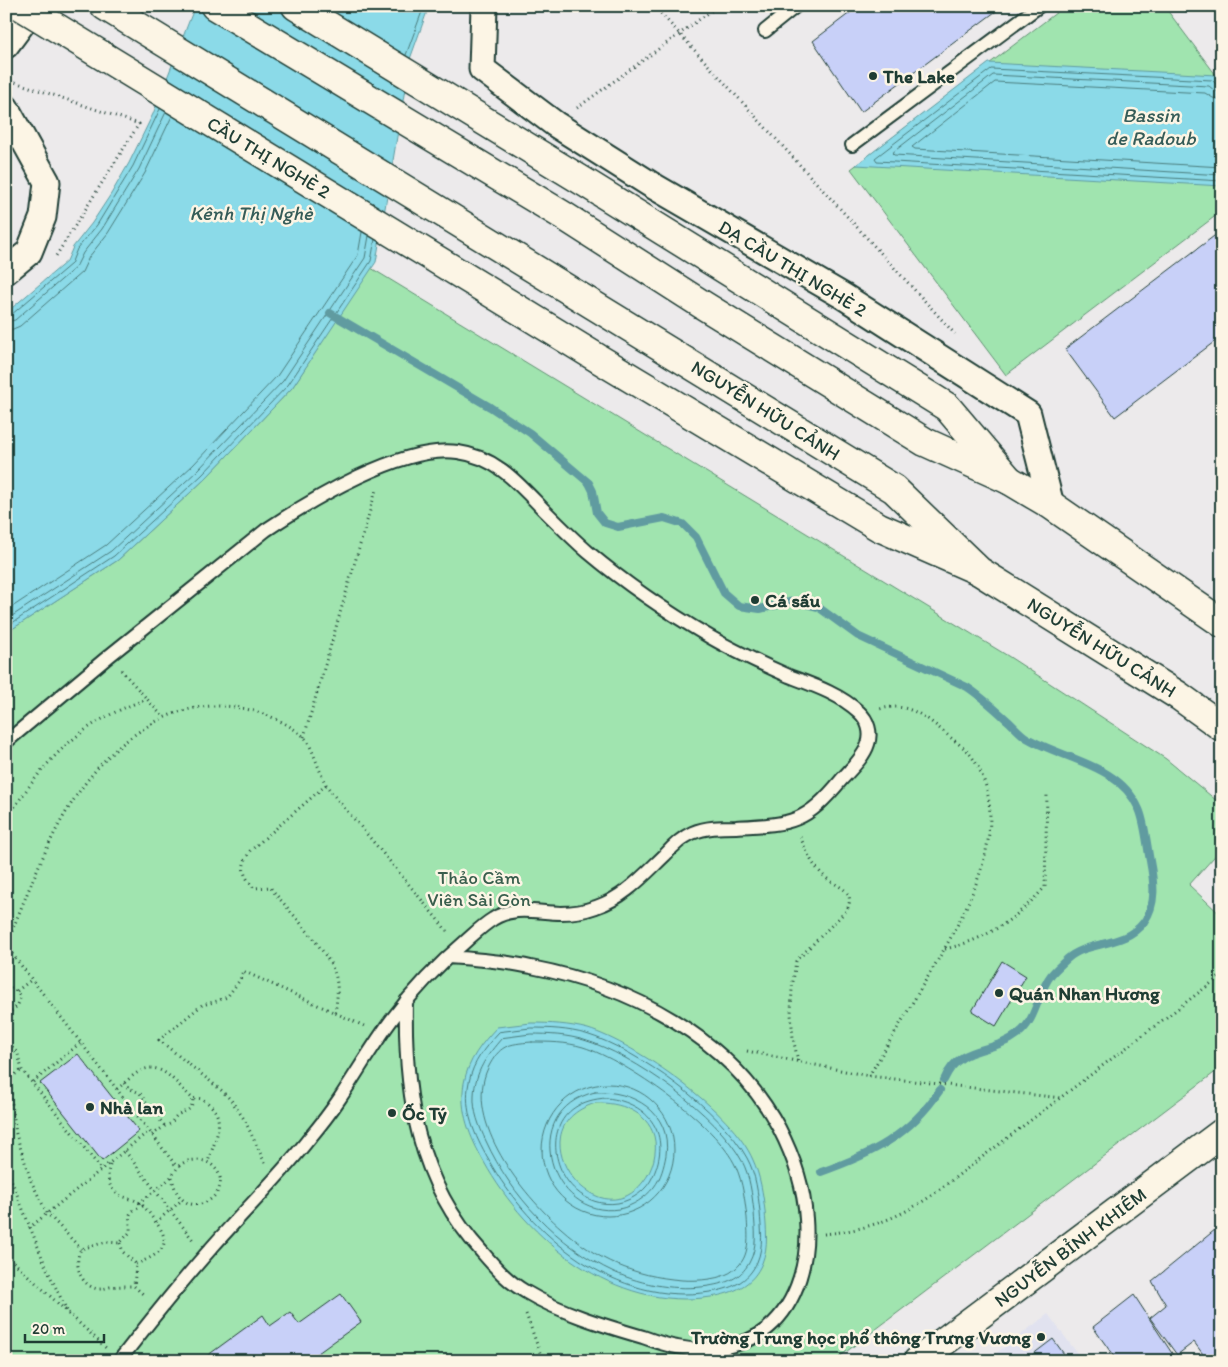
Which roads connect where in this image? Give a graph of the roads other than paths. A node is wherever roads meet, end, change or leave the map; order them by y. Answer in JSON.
{"nodes":[{"id":1,"x":21,"y":6,"type":"edge"},
{"id":2,"x":35,"y":6,"type":"edge"},
{"id":3,"x":106,"y":6,"type":"edge"},
{"id":4,"x":215,"y":6,"type":"edge"},
{"id":5,"x":296,"y":6,"type":"edge"},
{"id":6,"x":484,"y":6,"type":"edge"},
{"id":7,"x":796,"y":6,"type":"edge"},
{"id":8,"x":1038,"y":6,"type":"edge"},
{"id":9,"x":765,"y":31,"type":"dead end"},
{"id":10,"x":6,"y":45,"type":"edge"},
{"id":11,"x":6,"y":108,"type":"edge"},
{"id":12,"x":852,"y":145,"type":"dead end"},
{"id":13,"x":6,"y":271,"type":"edge"},
{"id":14,"x":516,"y":308,"type":"joint"},
{"id":15,"x":1009,"y":480,"type":"junction"},
{"id":16,"x":1051,"y":505,"type":"junction"},
{"id":17,"x":980,"y":571,"type":"junction"},
{"id":18,"x":1222,"y":623,"type":"edge"},
{"id":19,"x":1222,"y":727,"type":"edge"},
{"id":20,"x":6,"y":742,"type":"edge"},
{"id":21,"x":448,"y":957,"type":"junction"},
{"id":22,"x":406,"y":1001,"type":"junction"},
{"id":23,"x":1222,"y":1133,"type":"edge"},
{"id":24,"x":116,"y":1358,"type":"edge"},
{"id":25,"x":918,"y":1361,"type":"edge"}],
"edges":[{"from":1,"to":14,"type":"main road","name":"CẦU THỊ NGHÈ 2","bridge":true},
{"from":2,"to":10,"type":"street"},
{"from":3,"to":17,"type":"main road","name":"NGUYỄN HỮU CẢNH"},
{"from":4,"to":15,"type":"main road"},
{"from":5,"to":15,"type":"main road"},
{"from":6,"to":16,"type":"street","name":"DẠ CẦU THỊ NGHÈ 2"},
{"from":7,"to":9,"type":"lane"},
{"from":8,"to":12,"type":"lane"},
{"from":11,"to":13,"type":"street"},
{"from":14,"to":17,"type":"main road","name":"NGUYỄN HỮU CẢNH"},
{"from":15,"to":16,"type":"main road"},
{"from":16,"to":18,"type":"main road"},
{"from":17,"to":19,"type":"main road","name":"NGUYỄN HỮU CẢNH"},
{"from":20,"to":21,"type":"lane"},
{"from":21,"to":22,"type":"lane"},
{"from":21,"to":22,"type":"lane"},
{"from":22,"to":24,"type":"lane"},
{"from":23,"to":25,"type":"main road","name":"NGUYỄN BỈNH KHIÊM"}]}
